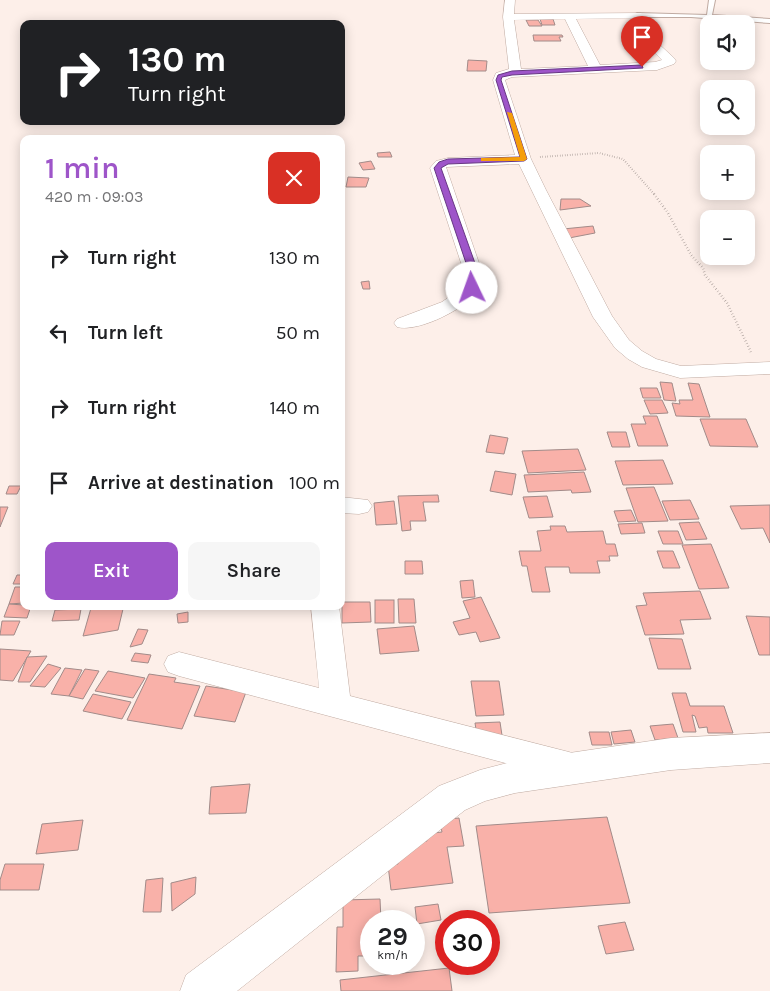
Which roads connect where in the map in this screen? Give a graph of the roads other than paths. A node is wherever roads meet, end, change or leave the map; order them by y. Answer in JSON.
{"nodes":[{"id":1,"x":510,"y":0,"type":"edge"},
{"id":2,"x":712,"y":0,"type":"edge"},
{"id":3,"x":637,"y":15,"type":"junction"},
{"id":4,"x":709,"y":15,"type":"edge"},
{"id":5,"x":569,"y":16,"type":"junction"},
{"id":6,"x":700,"y":16,"type":"edge"},
{"id":7,"x":508,"y":17,"type":"junction"},
{"id":8,"x":755,"y":20,"type":"edge"},
{"id":9,"x":770,"y":21,"type":"edge"},
{"id":10,"x":596,"y":70,"type":"junction"},
{"id":11,"x":512,"y":73,"type":"junction"},
{"id":12,"x":524,"y":159,"type":"junction"},
{"id":13,"x":404,"y":323,"type":"dead end"},
{"id":14,"x":764,"y":369,"type":"edge"},
{"id":15,"x":325,"y":610,"type":"edge"},
{"id":16,"x":179,"y":664,"type":"dead end"},
{"id":17,"x":336,"y":706,"type":"junction"},
{"id":18,"x":770,"y":748,"type":"edge"},
{"id":19,"x":576,"y":768,"type":"junction"},
{"id":20,"x":202,"y":991,"type":"edge"}],
"edges":[{"from":1,"to":7,"type":"street"},
{"from":2,"to":4,"type":"lane"},
{"from":3,"to":5,"type":"street"},
{"from":3,"to":6,"type":"lane"},
{"from":3,"to":10,"type":"street"},
{"from":5,"to":7,"type":"street"},
{"from":5,"to":10,"type":"street"},
{"from":7,"to":11,"type":"street"},
{"from":8,"to":9,"type":"lane"},
{"from":10,"to":11,"type":"street"},
{"from":11,"to":12,"type":"street"},
{"from":12,"to":13,"type":"street"},
{"from":12,"to":14,"type":"street"},
{"from":15,"to":17,"type":"street"},
{"from":16,"to":17,"type":"street"},
{"from":17,"to":19,"type":"street"},
{"from":18,"to":19,"type":"main road"},
{"from":19,"to":20,"type":"main road"}]}
